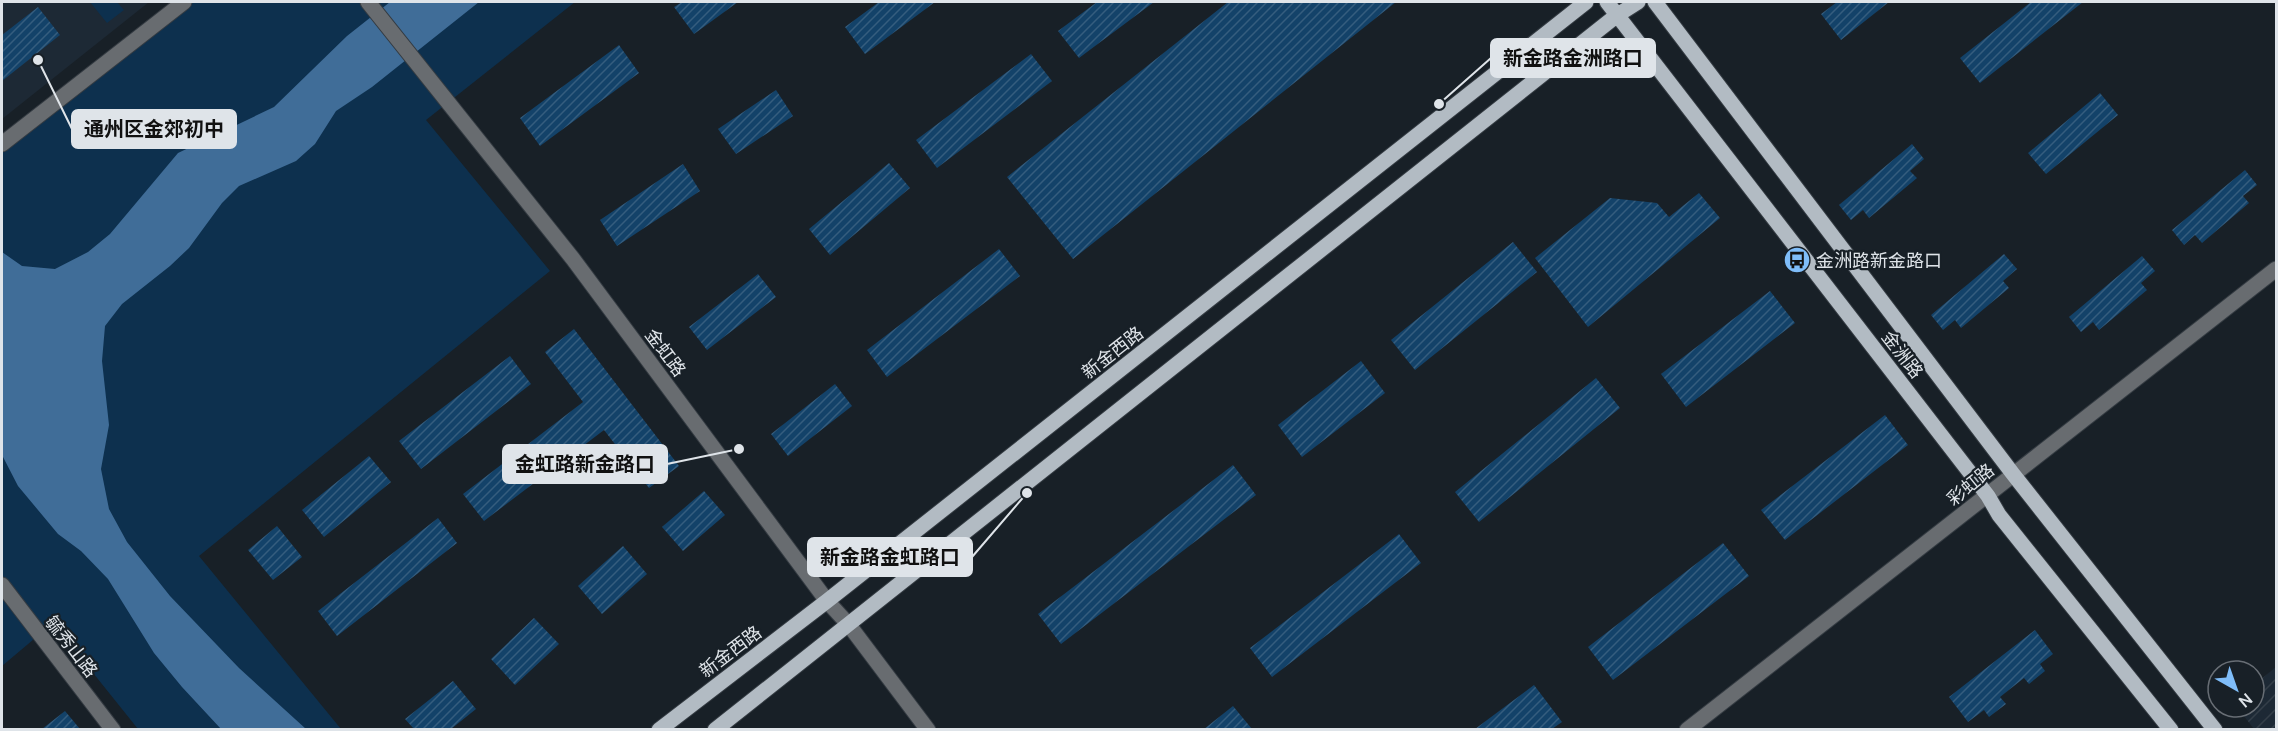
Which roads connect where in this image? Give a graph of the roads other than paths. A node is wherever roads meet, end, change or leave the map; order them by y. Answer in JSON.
{"nodes":[{"id":1,"x":184,"y":2,"type":"edge"},
{"id":2,"x":1586,"y":2,"type":"edge"},
{"id":3,"x":1607,"y":2,"type":"edge"},
{"id":4,"x":1638,"y":2,"type":"edge"},
{"id":5,"x":1655,"y":2,"type":"edge"},
{"id":6,"x":370,"y":5,"type":"edge"},
{"id":7,"x":1616,"y":16,"type":"junction"},
{"id":8,"x":2,"y":144,"type":"edge"},
{"id":9,"x":2277,"y":269,"type":"edge"},
{"id":10,"x":2013,"y":474,"type":"junction"},
{"id":11,"x":1988,"y":496,"type":"junction"},
{"id":12,"x":2,"y":585,"type":"edge"},
{"id":13,"x":827,"y":602,"type":"junction"},
{"id":14,"x":849,"y":625,"type":"junction"},
{"id":15,"x":113,"y":729,"type":"edge"},
{"id":16,"x":659,"y":729,"type":"edge"},
{"id":17,"x":715,"y":729,"type":"edge"},
{"id":18,"x":928,"y":729,"type":"edge"},
{"id":19,"x":1687,"y":729,"type":"edge"},
{"id":20,"x":2171,"y":729,"type":"edge"},
{"id":21,"x":2215,"y":729,"type":"edge"}],
"edges":[{"from":1,"to":8,"type":"street"},
{"from":2,"to":13,"type":"main road","name":"新金西路"},
{"from":3,"to":7,"type":"main road","name":"金洲路"},
{"from":4,"to":7,"type":"main road"},
{"from":5,"to":10,"type":"main road","name":"金洲路"},
{"from":6,"to":13,"type":"street","name":"金虹路"},
{"from":7,"to":11,"type":"main road","name":"金洲路"},
{"from":7,"to":14,"type":"main road"},
{"from":9,"to":10,"type":"street","name":"彩虹路"},
{"from":10,"to":11,"type":"street","name":"彩虹路"},
{"from":10,"to":21,"type":"main road","name":"金洲路"},
{"from":11,"to":19,"type":"street","name":"彩虹路"},
{"from":11,"to":20,"type":"main road","name":"金洲路"},
{"from":12,"to":15,"type":"street","name":"毓秀山路"},
{"from":13,"to":14,"type":"street","name":"金虹路"},
{"from":13,"to":16,"type":"main road","name":"新金西路"},
{"from":14,"to":17,"type":"main road"},
{"from":14,"to":18,"type":"street","name":"金虹路"}]}
